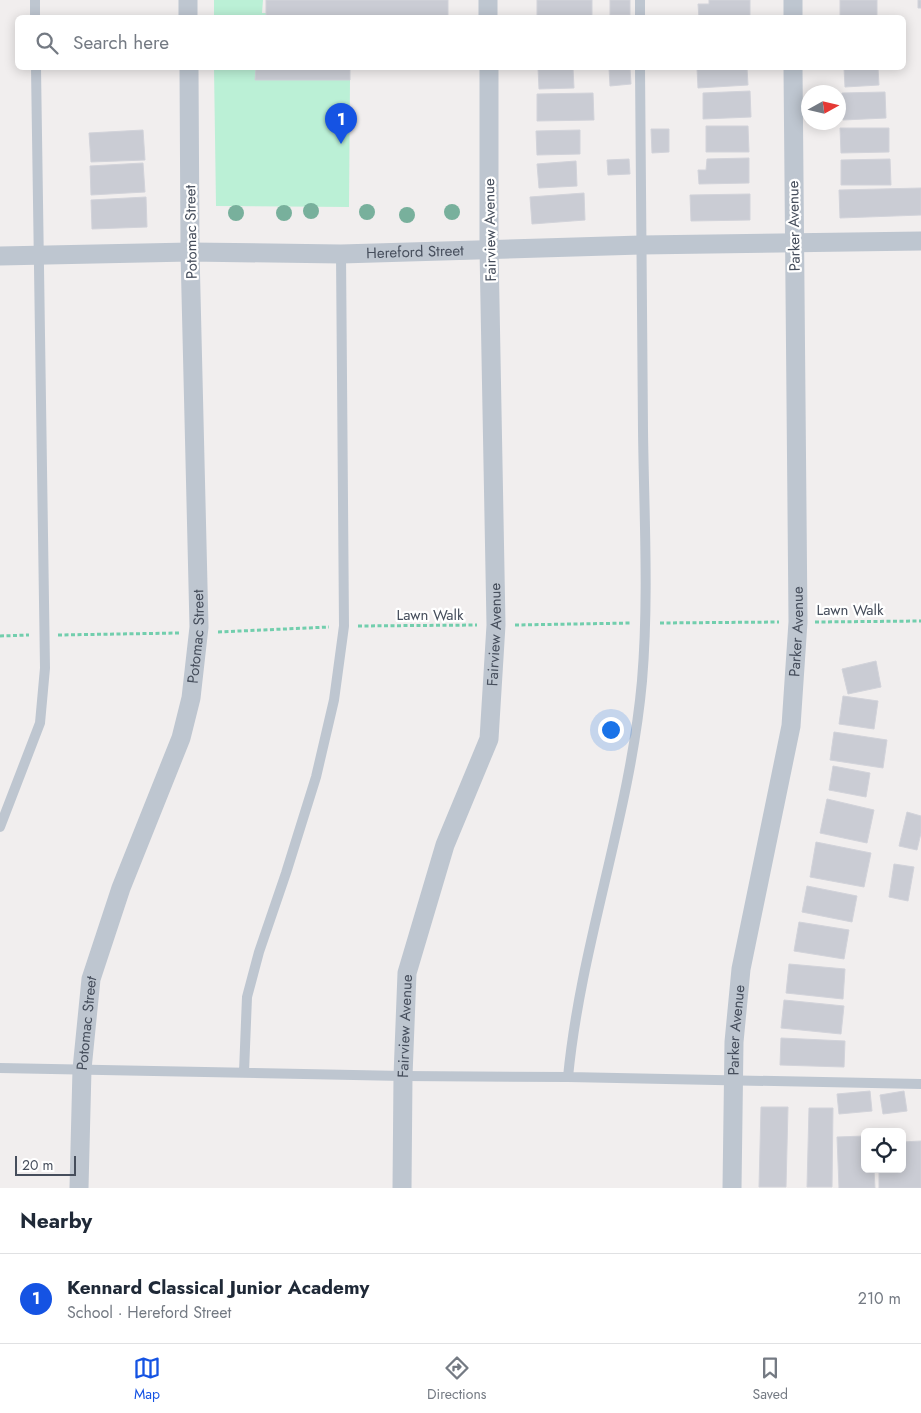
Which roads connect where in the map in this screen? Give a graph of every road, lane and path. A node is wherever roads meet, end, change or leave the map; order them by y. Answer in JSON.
{"nodes":[{"id":1,"x":35,"y":0,"type":"edge"},
{"id":2,"x":188,"y":0,"type":"edge"},
{"id":3,"x":488,"y":0,"type":"edge"},
{"id":4,"x":640,"y":0,"type":"edge"},
{"id":5,"x":793,"y":0,"type":"edge"},
{"id":6,"x":35,"y":15,"type":"edge"},
{"id":7,"x":188,"y":15,"type":"edge"},
{"id":8,"x":488,"y":15,"type":"edge"},
{"id":9,"x":640,"y":15,"type":"edge"},
{"id":10,"x":793,"y":15,"type":"edge"},
{"id":11,"x":36,"y":70,"type":"edge"},
{"id":12,"x":189,"y":70,"type":"edge"},
{"id":13,"x":488,"y":70,"type":"edge"},
{"id":14,"x":640,"y":70,"type":"edge"},
{"id":15,"x":793,"y":70,"type":"edge"},
{"id":16,"x":921,"y":241,"type":"edge"},
{"id":17,"x":794,"y":244,"type":"junction"},
{"id":18,"x":641,"y":245,"type":"junction"},
{"id":19,"x":489,"y":249,"type":"junction"},
{"id":20,"x":190,"y":252,"type":"junction"},
{"id":21,"x":341,"y":254,"type":"junction"},
{"id":22,"x":0,"y":256,"type":"edge"},
{"id":23,"x":40,"y":256,"type":"junction"},
{"id":24,"x":921,"y":621,"type":"edge"},
{"id":25,"x":798,"y":622,"type":"junction"},
{"id":26,"x":646,"y":623,"type":"junction"},
{"id":27,"x":496,"y":625,"type":"junction"},
{"id":28,"x":344,"y":626,"type":"junction"},
{"id":29,"x":199,"y":632,"type":"junction"},
{"id":30,"x":45,"y":635,"type":"junction"},
{"id":31,"x":0,"y":636,"type":"edge"},
{"id":32,"x":0,"y":827,"type":"edge"},
{"id":33,"x":0,"y":1068,"type":"edge"},
{"id":34,"x":82,"y":1070,"type":"junction"},
{"id":35,"x":244,"y":1072,"type":"junction"},
{"id":36,"x":403,"y":1076,"type":"junction"},
{"id":37,"x":568,"y":1077,"type":"junction"},
{"id":38,"x":734,"y":1081,"type":"junction"},
{"id":39,"x":921,"y":1084,"type":"edge"},
{"id":40,"x":79,"y":1188,"type":"edge"},
{"id":41,"x":402,"y":1188,"type":"edge"},
{"id":42,"x":732,"y":1188,"type":"edge"}],
"edges":[{"from":1,"to":6,"type":"lane"},
{"from":2,"to":7,"type":"street"},
{"from":3,"to":8,"type":"street"},
{"from":4,"to":9,"type":"lane"},
{"from":5,"to":10,"type":"street"},
{"from":11,"to":23,"type":"lane"},
{"from":12,"to":20,"type":"street","name":"Potomac Street"},
{"from":13,"to":19,"type":"street","name":"Fairview Avenue"},
{"from":14,"to":18,"type":"lane"},
{"from":15,"to":17,"type":"street","name":"Parker Avenue"},
{"from":16,"to":17,"type":"street","name":"Hereford Street"},
{"from":17,"to":18,"type":"street","name":"Hereford Street"},
{"from":17,"to":25,"type":"street","name":"Parker Avenue"},
{"from":18,"to":19,"type":"street","name":"Hereford Street"},
{"from":18,"to":26,"type":"lane"},
{"from":19,"to":21,"type":"street","name":"Hereford Street"},
{"from":19,"to":27,"type":"street","name":"Fairview Avenue"},
{"from":20,"to":21,"type":"street","name":"Hereford Street"},
{"from":20,"to":23,"type":"street","name":"Hereford Street"},
{"from":20,"to":29,"type":"street","name":"Potomac Street"},
{"from":21,"to":28,"type":"lane"},
{"from":22,"to":23,"type":"street","name":"Hereford Street"},
{"from":23,"to":30,"type":"lane"},
{"from":24,"to":25,"type":"path","name":"Lawn Walk"},
{"from":25,"to":26,"type":"path","name":"Lawn Walk"},
{"from":25,"to":38,"type":"street","name":"Parker Avenue"},
{"from":26,"to":27,"type":"path","name":"Lawn Walk"},
{"from":26,"to":37,"type":"lane"},
{"from":27,"to":28,"type":"path","name":"Lawn Walk"},
{"from":27,"to":36,"type":"street","name":"Fairview Avenue"},
{"from":28,"to":29,"type":"path","name":"Lawn Walk"},
{"from":28,"to":35,"type":"lane"},
{"from":29,"to":30,"type":"path","name":"Lawn Walk"},
{"from":29,"to":34,"type":"street","name":"Potomac Street"},
{"from":30,"to":31,"type":"path","name":"Lawn Walk"},
{"from":30,"to":32,"type":"lane"},
{"from":33,"to":34,"type":"lane"},
{"from":34,"to":35,"type":"lane"},
{"from":34,"to":40,"type":"street","name":"Potomac Street"},
{"from":35,"to":36,"type":"lane"},
{"from":36,"to":37,"type":"lane"},
{"from":36,"to":41,"type":"street","name":"Fairview Avenue"},
{"from":37,"to":38,"type":"lane"},
{"from":38,"to":39,"type":"lane"},
{"from":38,"to":42,"type":"street","name":"Parker Avenue"}]}
